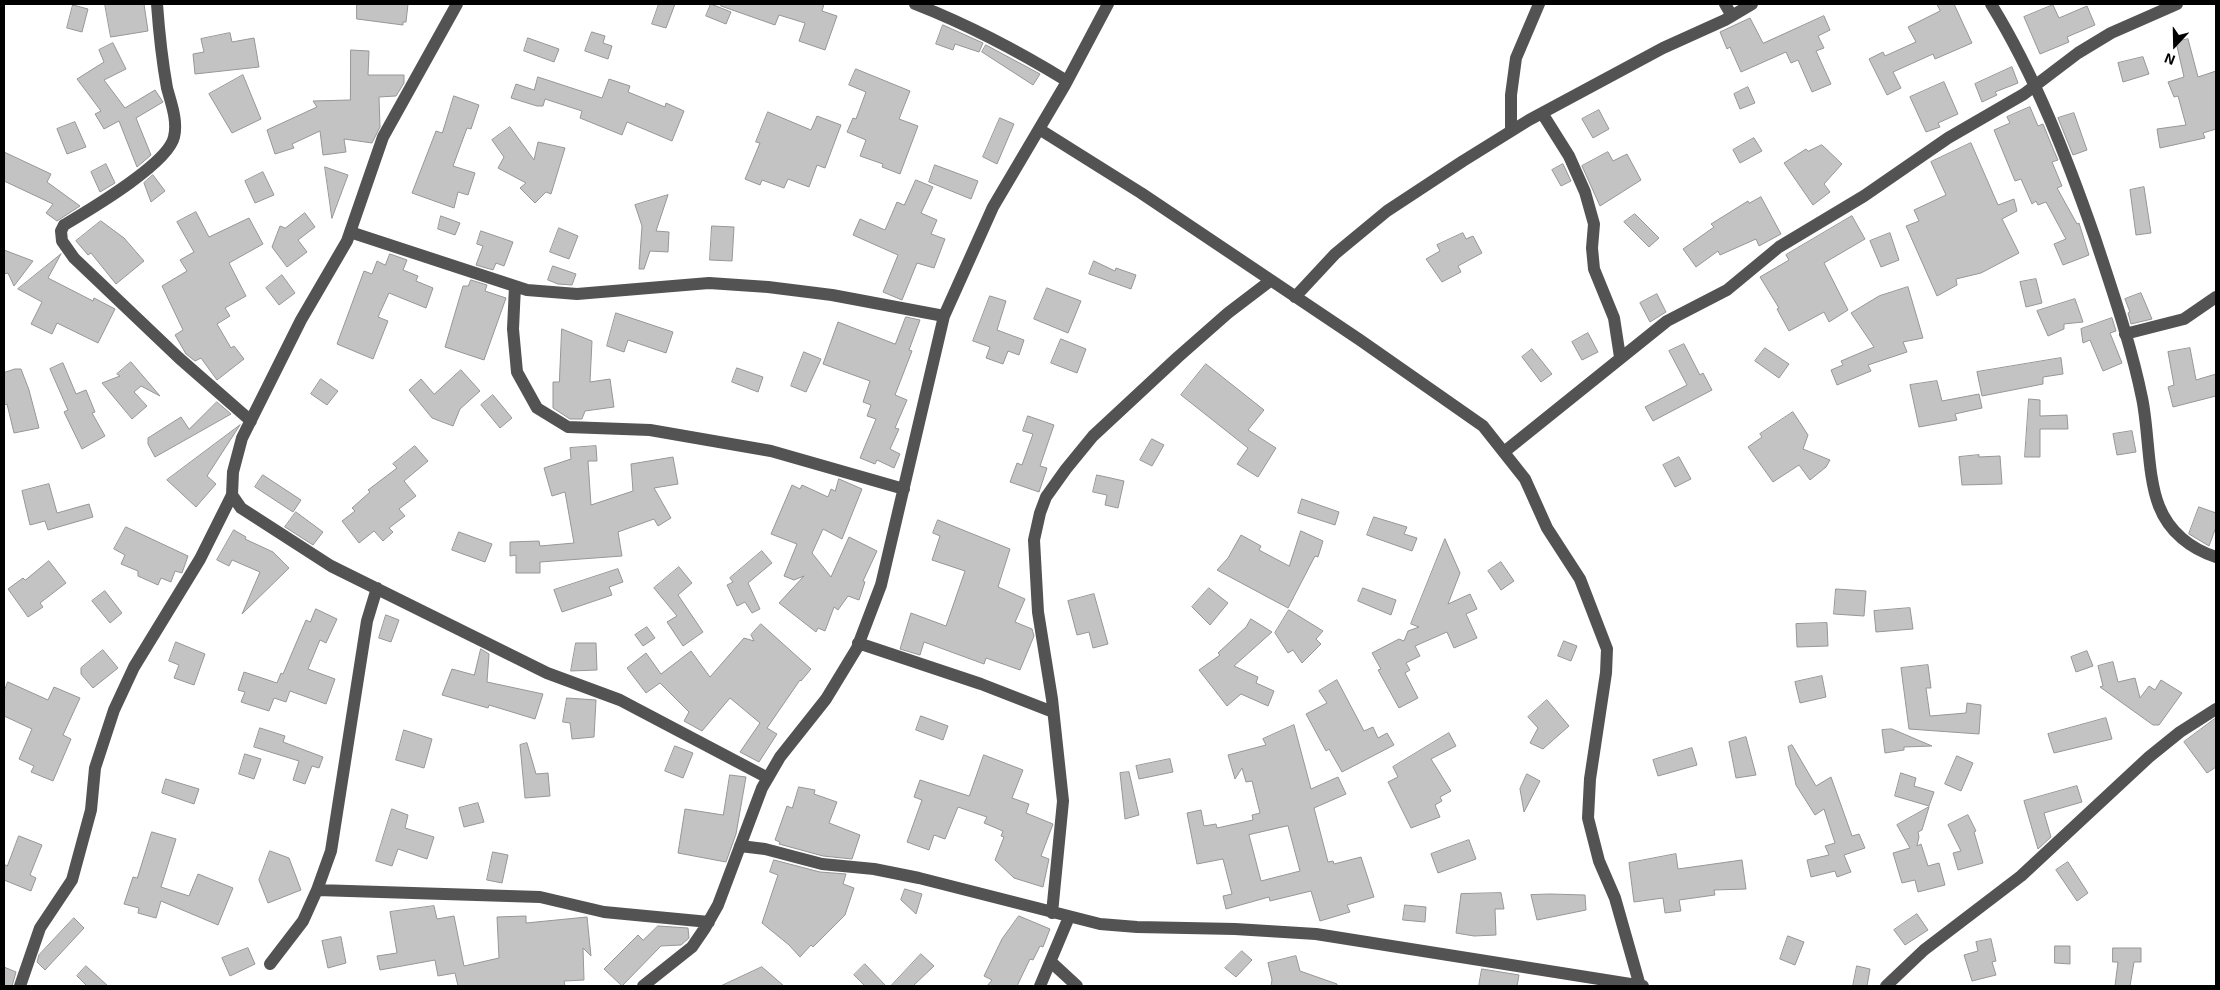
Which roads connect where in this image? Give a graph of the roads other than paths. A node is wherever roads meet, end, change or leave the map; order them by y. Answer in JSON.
{"nodes":[{"id":1,"x":157,"y":4,"type":"edge"},
{"id":2,"x":457,"y":4,"type":"edge"},
{"id":3,"x":915,"y":4,"type":"edge"},
{"id":4,"x":1108,"y":4,"type":"edge"},
{"id":5,"x":1539,"y":4,"type":"edge"},
{"id":6,"x":1725,"y":4,"type":"edge"},
{"id":7,"x":1752,"y":4,"type":"edge"},
{"id":8,"x":1991,"y":4,"type":"edge"},
{"id":9,"x":2176,"y":4,"type":"edge"},
{"id":10,"x":1732,"y":16,"type":"junction"},
{"id":11,"x":1067,"y":80,"type":"junction"},
{"id":12,"x":2034,"y":86,"type":"junction"},
{"id":13,"x":1542,"y":113,"type":"junction"},
{"id":14,"x":1039,"y":129,"type":"junction"},
{"id":15,"x":1512,"y":131,"type":"junction"},
{"id":16,"x":350,"y":232,"type":"junction"},
{"id":17,"x":1270,"y":281,"type":"junction"},
{"id":18,"x":516,"y":286,"type":"junction"},
{"id":19,"x":1295,"y":297,"type":"junction"},
{"id":20,"x":2216,"y":297,"type":"edge"},
{"id":21,"x":944,"y":316,"type":"junction"},
{"id":22,"x":2125,"y":334,"type":"junction"},
{"id":23,"x":1620,"y":357,"type":"junction"},
{"id":24,"x":251,"y":421,"type":"junction"},
{"id":25,"x":1504,"y":452,"type":"junction"},
{"id":26,"x":904,"y":489,"type":"junction"},
{"id":27,"x":232,"y":495,"type":"junction"},
{"id":28,"x":2216,"y":557,"type":"edge"},
{"id":29,"x":377,"y":588,"type":"junction"},
{"id":30,"x":858,"y":643,"type":"junction"},
{"id":31,"x":2216,"y":709,"type":"edge"},
{"id":32,"x":1053,"y":712,"type":"junction"},
{"id":33,"x":768,"y":778,"type":"junction"},
{"id":34,"x":740,"y":846,"type":"junction"},
{"id":35,"x":317,"y":890,"type":"junction"},
{"id":36,"x":1052,"y":912,"type":"junction"},
{"id":37,"x":1069,"y":917,"type":"junction"},
{"id":38,"x":709,"y":922,"type":"junction"},
{"id":39,"x":1051,"y":962,"type":"junction"},
{"id":40,"x":270,"y":964,"type":"dead end"},
{"id":41,"x":20,"y":986,"type":"edge"},
{"id":42,"x":643,"y":986,"type":"edge"},
{"id":43,"x":1040,"y":986,"type":"edge"},
{"id":44,"x":1077,"y":986,"type":"edge"},
{"id":45,"x":1641,"y":986,"type":"edge"},
{"id":46,"x":1886,"y":986,"type":"edge"}],
"edges":[{"from":1,"to":24,"type":"street"},
{"from":2,"to":16,"type":"street"},
{"from":3,"to":11,"type":"street"},
{"from":4,"to":11,"type":"street"},
{"from":5,"to":15,"type":"street"},
{"from":6,"to":10,"type":"street"},
{"from":7,"to":10,"type":"street"},
{"from":8,"to":12,"type":"street"},
{"from":9,"to":12,"type":"street"},
{"from":10,"to":13,"type":"street"},
{"from":11,"to":14,"type":"street"},
{"from":12,"to":22,"type":"street"},
{"from":12,"to":23,"type":"street"},
{"from":13,"to":15,"type":"street"},
{"from":13,"to":23,"type":"street"},
{"from":14,"to":17,"type":"street"},
{"from":14,"to":21,"type":"street"},
{"from":15,"to":19,"type":"street"},
{"from":16,"to":18,"type":"street"},
{"from":16,"to":24,"type":"street"},
{"from":17,"to":19,"type":"street"},
{"from":17,"to":32,"type":"street"},
{"from":18,"to":21,"type":"street"},
{"from":18,"to":26,"type":"street"},
{"from":19,"to":25,"type":"street"},
{"from":20,"to":22,"type":"street"},
{"from":21,"to":26,"type":"street"},
{"from":22,"to":28,"type":"street"},
{"from":23,"to":25,"type":"street"},
{"from":24,"to":27,"type":"street"},
{"from":25,"to":45,"type":"street"},
{"from":26,"to":30,"type":"street"},
{"from":27,"to":29,"type":"street"},
{"from":27,"to":41,"type":"street"},
{"from":29,"to":33,"type":"street"},
{"from":29,"to":35,"type":"street"},
{"from":30,"to":32,"type":"street"},
{"from":30,"to":33,"type":"street"},
{"from":31,"to":46,"type":"street"},
{"from":32,"to":36,"type":"street"},
{"from":33,"to":34,"type":"street"},
{"from":34,"to":36,"type":"street"},
{"from":34,"to":38,"type":"street"},
{"from":35,"to":38,"type":"street"},
{"from":35,"to":40,"type":"street"},
{"from":36,"to":37,"type":"street"},
{"from":37,"to":39,"type":"street"},
{"from":37,"to":45,"type":"street"},
{"from":38,"to":42,"type":"street"},
{"from":39,"to":43,"type":"street"},
{"from":39,"to":44,"type":"street"}]}
